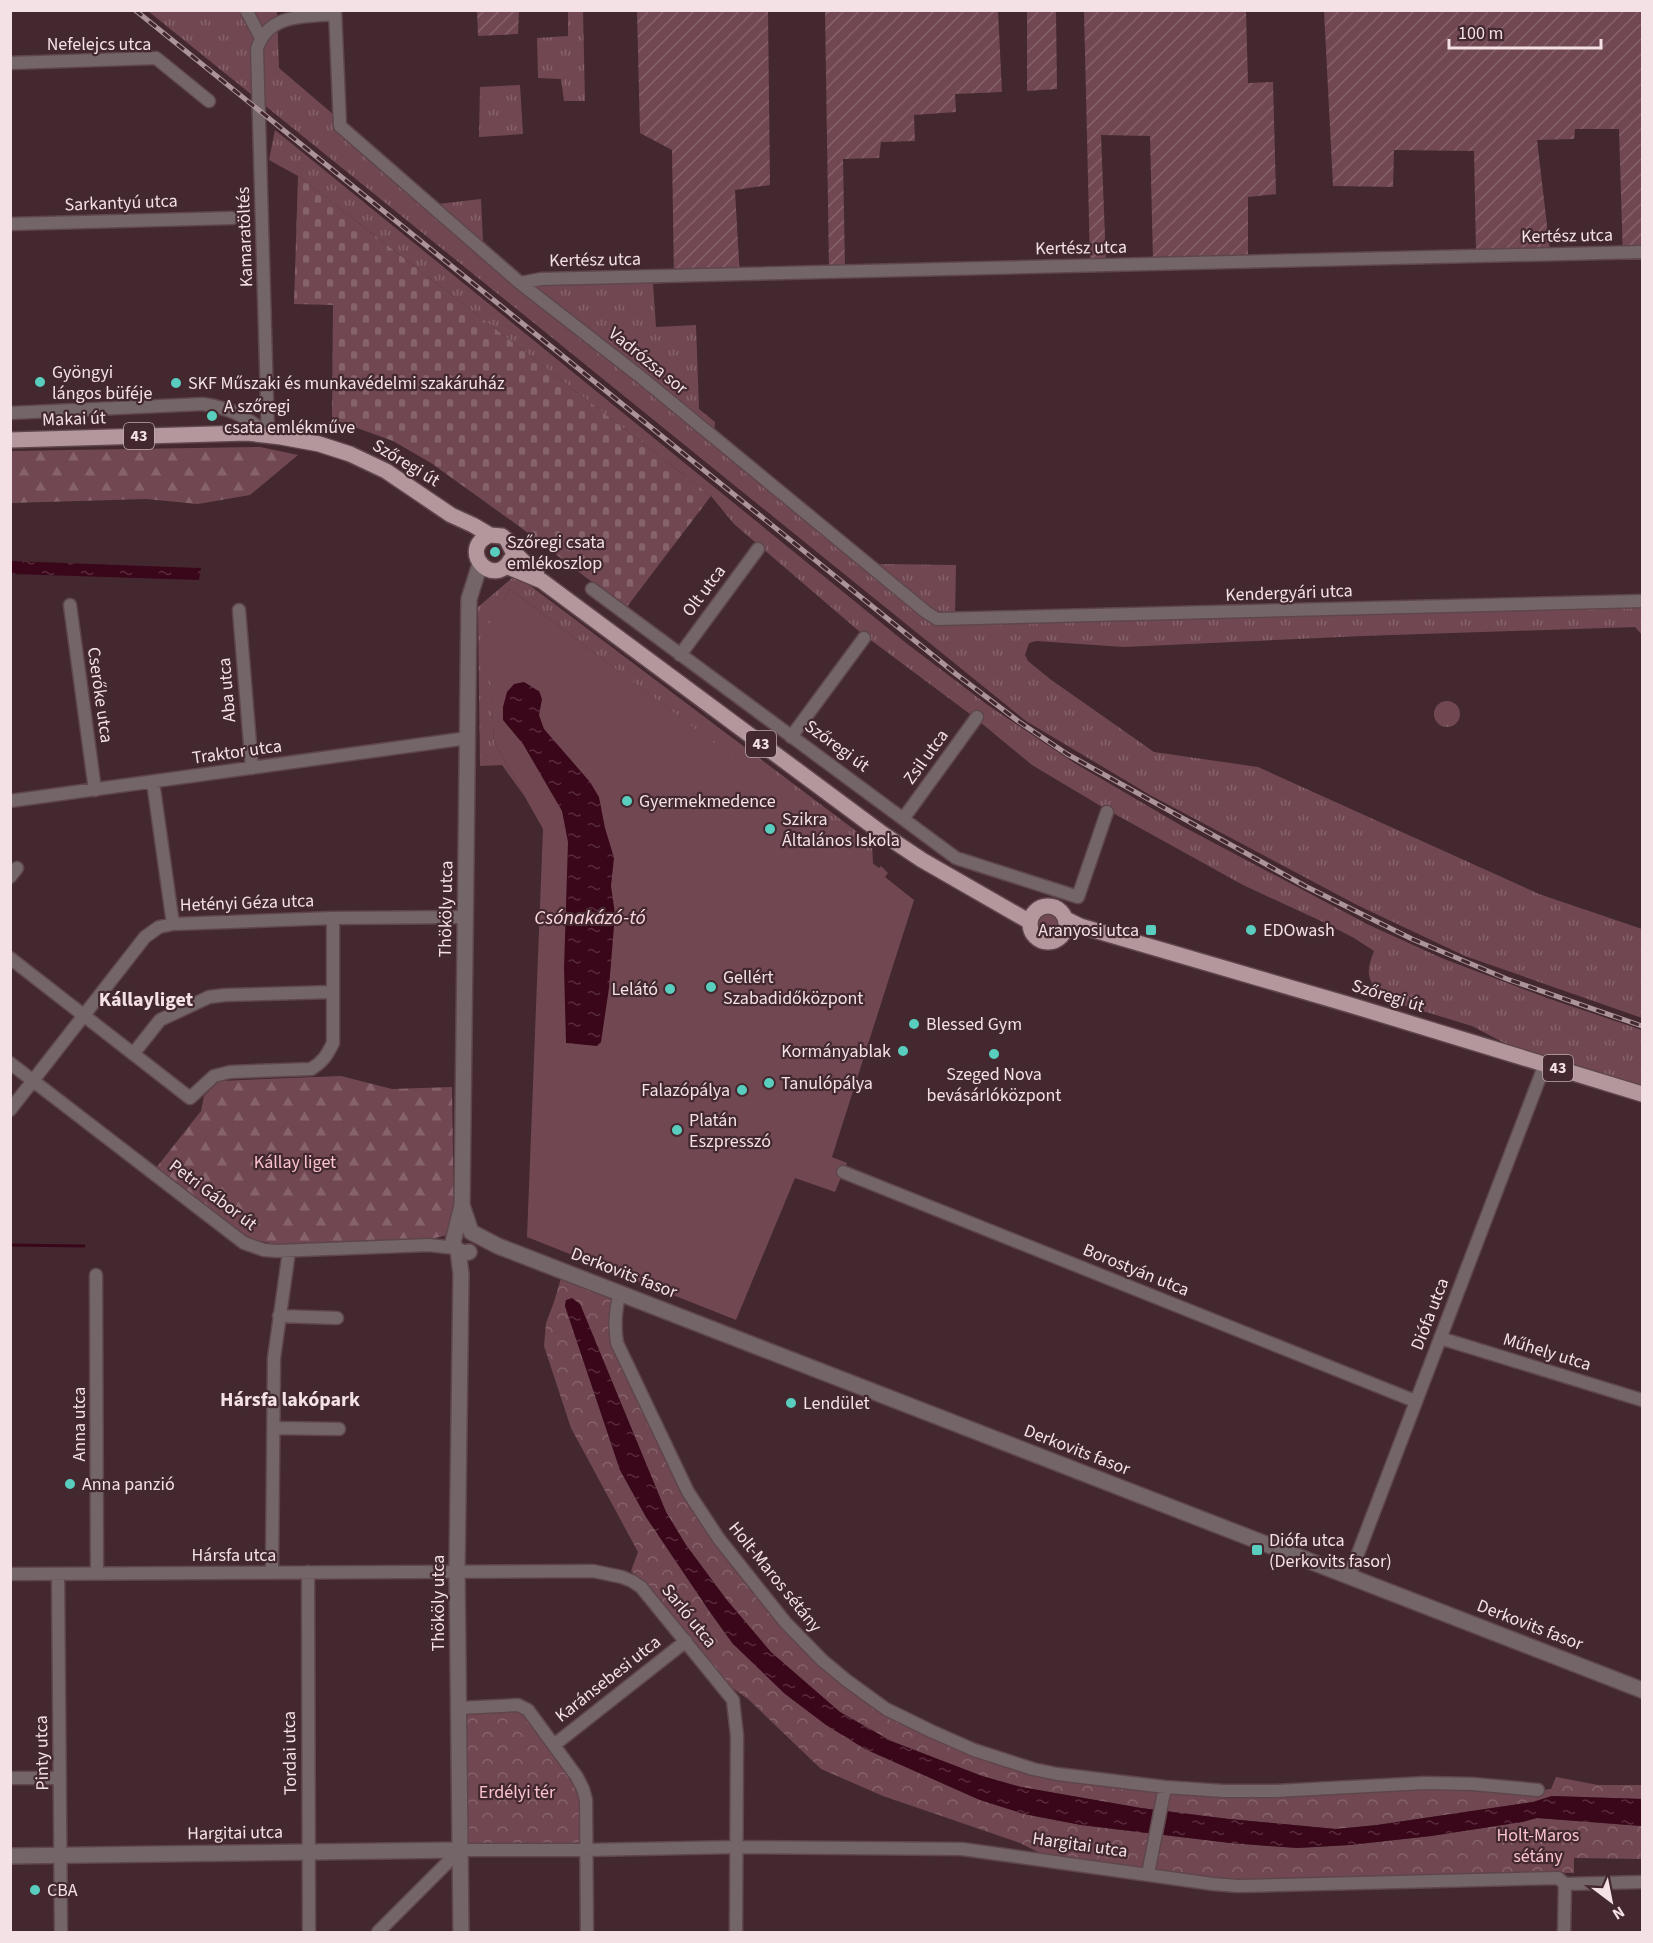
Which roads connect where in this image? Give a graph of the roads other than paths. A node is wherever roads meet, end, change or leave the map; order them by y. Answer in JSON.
{"nodes":[{"id":1,"x":246,"y":10,"type":"edge"},
{"id":2,"x":335,"y":12,"type":"edge"},
{"id":3,"x":261,"y":38,"type":"junction"},
{"id":4,"x":10,"y":63,"type":"edge"},
{"id":5,"x":209,"y":101,"type":"dead end"},
{"id":6,"x":232,"y":218,"type":"dead end"},
{"id":7,"x":10,"y":224,"type":"edge"},
{"id":8,"x":1642,"y":252,"type":"edge"},
{"id":9,"x":520,"y":283,"type":"junction"},
{"id":10,"x":10,"y":413,"type":"edge"},
{"id":11,"x":268,"y":435,"type":"junction"},
{"id":12,"x":10,"y":440,"type":"edge"},
{"id":13,"x":451,"y":515,"type":"junction"},
{"id":14,"x":490,"y":535,"type":"junction"},
{"id":15,"x":478,"y":546,"type":"junction"},
{"id":16,"x":758,"y":549,"type":"dead end"},
{"id":17,"x":512,"y":550,"type":"junction"},
{"id":18,"x":493,"y":567,"type":"junction"},
{"id":19,"x":542,"y":581,"type":"junction"},
{"id":20,"x":592,"y":589,"type":"dead end"},
{"id":21,"x":1642,"y":601,"type":"edge"},
{"id":22,"x":70,"y":605,"type":"dead end"},
{"id":23,"x":238,"y":610,"type":"dead end"},
{"id":24,"x":937,"y":619,"type":"joint"},
{"id":25,"x":864,"y":638,"type":"dead end"},
{"id":26,"x":680,"y":655,"type":"junction"},
{"id":27,"x":978,"y":717,"type":"dead end"},
{"id":28,"x":790,"y":736,"type":"junction"},
{"id":29,"x":468,"y":738,"type":"junction"},
{"id":30,"x":252,"y":768,"type":"junction"},
{"id":31,"x":153,"y":782,"type":"junction"},
{"id":32,"x":95,"y":790,"type":"junction"},
{"id":33,"x":10,"y":801,"type":"edge"},
{"id":34,"x":1107,"y":812,"type":"dead end"},
{"id":35,"x":903,"y":819,"type":"junction"},
{"id":36,"x":1032,"y":916,"type":"junction"},
{"id":37,"x":465,"y":917,"type":"junction"},
{"id":38,"x":333,"y":918,"type":"junction"},
{"id":39,"x":1066,"y":919,"type":"junction"},
{"id":40,"x":173,"y":924,"type":"junction"},
{"id":41,"x":1063,"y":936,"type":"junction"},
{"id":42,"x":1122,"y":938,"type":"junction"},
{"id":43,"x":10,"y":958,"type":"edge"},
{"id":44,"x":332,"y":992,"type":"junction"},
{"id":45,"x":84,"y":1016,"type":"junction"},
{"id":46,"x":133,"y":1054,"type":"junction"},
{"id":47,"x":10,"y":1063,"type":"edge"},
{"id":48,"x":1545,"y":1064,"type":"junction"},
{"id":49,"x":34,"y":1080,"type":"junction"},
{"id":50,"x":1642,"y":1094,"type":"edge"},
{"id":51,"x":10,"y":1110,"type":"edge"},
{"id":52,"x":843,"y":1172,"type":"dead end"},
{"id":53,"x":464,"y":1242,"type":"junction"},
{"id":54,"x":289,"y":1251,"type":"junction"},
{"id":55,"x":96,"y":1275,"type":"dead end"},
{"id":56,"x":620,"y":1292,"type":"junction"},
{"id":57,"x":279,"y":1316,"type":"junction"},
{"id":58,"x":337,"y":1318,"type":"dead end"},
{"id":59,"x":1440,"y":1338,"type":"junction"},
{"id":60,"x":1642,"y":1400,"type":"edge"},
{"id":61,"x":1415,"y":1401,"type":"junction"},
{"id":62,"x":274,"y":1428,"type":"junction"},
{"id":63,"x":339,"y":1429,"type":"dead end"},
{"id":64,"x":457,"y":1571,"type":"junction"},
{"id":65,"x":272,"y":1572,"type":"junction"},
{"id":66,"x":308,"y":1572,"type":"junction"},
{"id":67,"x":10,"y":1574,"type":"edge"},
{"id":68,"x":58,"y":1574,"type":"junction"},
{"id":69,"x":97,"y":1574,"type":"junction"},
{"id":70,"x":1349,"y":1577,"type":"junction"},
{"id":71,"x":686,"y":1641,"type":"junction"},
{"id":72,"x":1642,"y":1690,"type":"edge"},
{"id":73,"x":459,"y":1708,"type":"junction"},
{"id":74,"x":554,"y":1745,"type":"junction"},
{"id":75,"x":10,"y":1778,"type":"edge"},
{"id":76,"x":60,"y":1778,"type":"junction"},
{"id":77,"x":1165,"y":1786,"type":"junction"},
{"id":78,"x":1538,"y":1790,"type":"dead end"},
{"id":79,"x":736,"y":1847,"type":"junction"},
{"id":80,"x":460,"y":1850,"type":"junction"},
{"id":81,"x":586,"y":1850,"type":"junction"},
{"id":82,"x":310,"y":1852,"type":"junction"},
{"id":83,"x":10,"y":1856,"type":"edge"},
{"id":84,"x":61,"y":1856,"type":"junction"},
{"id":85,"x":1148,"y":1874,"type":"junction"},
{"id":86,"x":1642,"y":1882,"type":"edge"},
{"id":87,"x":1565,"y":1884,"type":"junction"},
{"id":88,"x":61,"y":1932,"type":"edge"},
{"id":89,"x":309,"y":1932,"type":"edge"},
{"id":90,"x":378,"y":1932,"type":"edge"},
{"id":91,"x":461,"y":1932,"type":"edge"},
{"id":92,"x":587,"y":1932,"type":"edge"},
{"id":93,"x":736,"y":1932,"type":"edge"},
{"id":94,"x":1564,"y":1932,"type":"edge"}],
"edges":[{"from":1,"to":3,"type":"street"},
{"from":2,"to":3,"type":"street"},
{"from":2,"to":9,"type":"street","name":"Vadrózsa sor"},
{"from":3,"to":11,"type":"street","name":"Kamaratöltés"},
{"from":4,"to":5,"type":"street","name":"Nefelejcs utca"},
{"from":6,"to":7,"type":"street","name":"Sarkantyú utca"},
{"from":8,"to":9,"type":"street","name":"Kertész utca"},
{"from":9,"to":24,"type":"street","name":"Vadrózsa sor"},
{"from":10,"to":11,"type":"street","name":"Makai út"},
{"from":11,"to":12,"type":"main road","name":"Makai út","number":"43"},
{"from":11,"to":13,"type":"main road","name":"Szőregi út","number":"43"},
{"from":13,"to":14,"type":"main road","name":"Szőregi út","number":"43"},
{"from":13,"to":15,"type":"main road","name":"Szőregi út","number":"43"},
{"from":14,"to":15,"type":"main road"},
{"from":14,"to":17,"type":"main road","name":"Szőregi út","number":"43"},
{"from":15,"to":18,"type":"main road"},
{"from":16,"to":26,"type":"street","name":"Olt utca"},
{"from":17,"to":18,"type":"main road"},
{"from":17,"to":19,"type":"main road","name":"Szőregi út","number":"43"},
{"from":18,"to":19,"type":"main road","name":"Szőregi út","number":"43"},
{"from":18,"to":29,"type":"street","name":"Thököly utca"},
{"from":19,"to":36,"type":"main road","name":"Szőregi út","number":"43"},
{"from":20,"to":26,"type":"street","name":"Szőregi út"},
{"from":21,"to":24,"type":"street","name":"Kendergyári utca"},
{"from":22,"to":32,"type":"street","name":"Cserőke utca"},
{"from":23,"to":30,"type":"street","name":"Aba utca"},
{"from":25,"to":28,"type":"street"},
{"from":26,"to":28,"type":"street","name":"Szőregi út"},
{"from":27,"to":35,"type":"street","name":"Zsil utca"},
{"from":28,"to":35,"type":"street","name":"Szőregi út"},
{"from":29,"to":30,"type":"street","name":"Traktor utca"},
{"from":29,"to":37,"type":"street","name":"Thököly utca"},
{"from":30,"to":31,"type":"street","name":"Traktor utca"},
{"from":31,"to":32,"type":"street","name":"Traktor utca"},
{"from":31,"to":40,"type":"street"},
{"from":32,"to":33,"type":"street","name":"Traktor utca"},
{"from":34,"to":35,"type":"street","name":"Szőregi út"},
{"from":36,"to":39,"type":"main road","name":"Szőregi út","number":"43"},
{"from":36,"to":41,"type":"main road","name":"Szőregi út","number":"43"},
{"from":37,"to":38,"type":"street","name":"Hetényi Géza utca"},
{"from":37,"to":53,"type":"street","name":"Thököly utca"},
{"from":38,"to":40,"type":"street","name":"Hetényi Géza utca"},
{"from":38,"to":44,"type":"street"},
{"from":39,"to":41,"type":"main road"},
{"from":39,"to":42,"type":"main road","name":"Szőregi út","number":"43"},
{"from":40,"to":45,"type":"street","name":"Hetényi Géza utca"},
{"from":41,"to":42,"type":"main road","name":"Szőregi út","number":"43"},
{"from":42,"to":48,"type":"main road","name":"Szőregi út","number":"43"},
{"from":43,"to":45,"type":"street"},
{"from":44,"to":46,"type":"street"},
{"from":44,"to":46,"type":"street"},
{"from":45,"to":46,"type":"street"},
{"from":45,"to":49,"type":"street","name":"Hetényi Géza utca"},
{"from":47,"to":49,"type":"street","name":"Petri Gábor út"},
{"from":48,"to":50,"type":"main road","name":"Szőregi út","number":"43"},
{"from":48,"to":59,"type":"street","name":"Diófa utca"},
{"from":49,"to":51,"type":"street","name":"Hetényi Géza utca"},
{"from":49,"to":54,"type":"street","name":"Petri Gábor út"},
{"from":52,"to":61,"type":"street","name":"Borostyán utca"},
{"from":53,"to":54,"type":"street","name":"Petri Gábor út"},
{"from":53,"to":56,"type":"street","name":"Derkovits fasor"},
{"from":53,"to":64,"type":"street","name":"Thököly utca"},
{"from":54,"to":57,"type":"street"},
{"from":55,"to":69,"type":"street","name":"Anna utca"},
{"from":56,"to":70,"type":"street","name":"Derkovits fasor"},
{"from":56,"to":77,"type":"street","name":"Holt-Maros sétány"},
{"from":57,"to":58,"type":"street"},
{"from":57,"to":62,"type":"street"},
{"from":59,"to":60,"type":"street","name":"Műhely utca"},
{"from":59,"to":61,"type":"street","name":"Diófa utca"},
{"from":61,"to":70,"type":"street","name":"Diófa utca"},
{"from":62,"to":63,"type":"street"},
{"from":62,"to":65,"type":"street"},
{"from":64,"to":66,"type":"street","name":"Hársfa utca"},
{"from":64,"to":71,"type":"street","name":"Sarló utca"},
{"from":64,"to":73,"type":"street","name":"Thököly utca"},
{"from":65,"to":66,"type":"street","name":"Hársfa utca"},
{"from":65,"to":69,"type":"street","name":"Hársfa utca"},
{"from":66,"to":82,"type":"street","name":"Tordai utca"},
{"from":67,"to":68,"type":"street","name":"Hársfa utca"},
{"from":68,"to":69,"type":"street","name":"Hársfa utca"},
{"from":68,"to":76,"type":"street","name":"Pinty utca"},
{"from":70,"to":72,"type":"street","name":"Derkovits fasor"},
{"from":71,"to":74,"type":"street","name":"Karánsebesi utca"},
{"from":71,"to":79,"type":"street","name":"Sarló utca"},
{"from":73,"to":74,"type":"street"},
{"from":73,"to":80,"type":"street","name":"Thököly utca"},
{"from":74,"to":81,"type":"street"},
{"from":75,"to":76,"type":"street"},
{"from":76,"to":84,"type":"street","name":"Pinty utca"},
{"from":77,"to":78,"type":"street","name":"Holt-Maros sétány"},
{"from":77,"to":85,"type":"street"},
{"from":79,"to":81,"type":"street","name":"Hargitai utca"},
{"from":79,"to":85,"type":"street","name":"Hargitai utca"},
{"from":79,"to":93,"type":"street","name":"Sarló utca"},
{"from":80,"to":81,"type":"street"},
{"from":80,"to":82,"type":"street","name":"Hargitai utca"},
{"from":80,"to":90,"type":"street"},
{"from":80,"to":91,"type":"street","name":"Thököly utca"},
{"from":81,"to":92,"type":"street"},
{"from":82,"to":84,"type":"street","name":"Hargitai utca"},
{"from":82,"to":89,"type":"street","name":"Tordai utca"},
{"from":83,"to":84,"type":"street","name":"Hargitai utca"},
{"from":84,"to":88,"type":"street","name":"Pinty utca"},
{"from":85,"to":87,"type":"street","name":"Hargitai utca"},
{"from":86,"to":87,"type":"street","name":"Hargitai utca"},
{"from":87,"to":94,"type":"street"}]}
